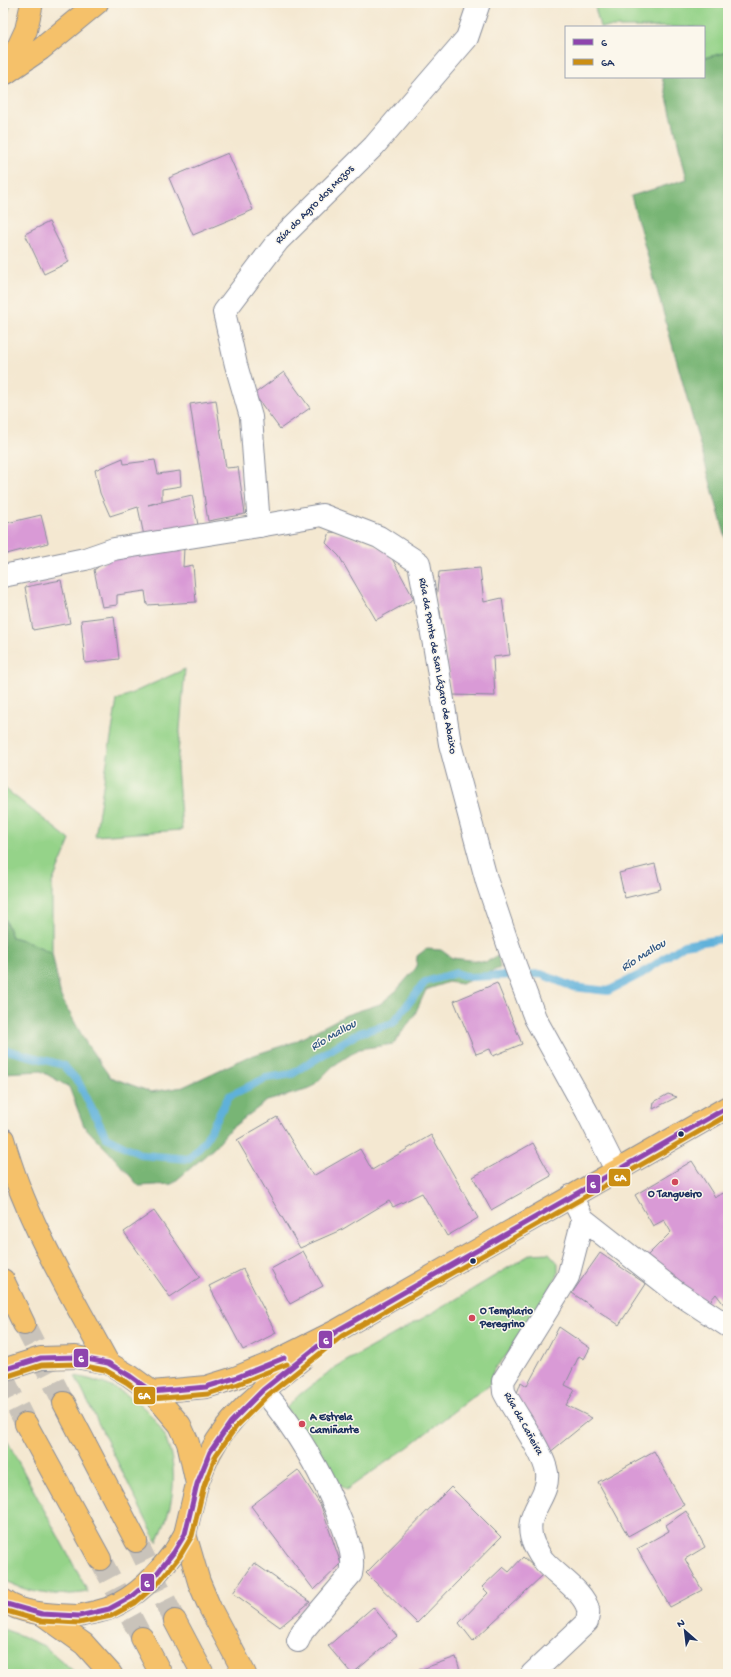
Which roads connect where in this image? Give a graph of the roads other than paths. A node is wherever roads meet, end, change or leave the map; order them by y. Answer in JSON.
{"nodes":[{"id":1,"x":32,"y":3,"type":"edge"},
{"id":2,"x":97,"y":3,"type":"edge"},
{"id":3,"x":479,"y":3,"type":"edge"},
{"id":4,"x":5,"y":75,"type":"edge"},
{"id":5,"x":258,"y":526,"type":"junction"},
{"id":6,"x":3,"y":576,"type":"edge"},
{"id":7,"x":728,"y":1107,"type":"edge"},
{"id":8,"x":3,"y":1138,"type":"edge"},
{"id":9,"x":616,"y":1170,"type":"junction"},
{"id":10,"x":571,"y":1196,"type":"junction"},
{"id":11,"x":583,"y":1219,"type":"junction"},
{"id":12,"x":3,"y":1280,"type":"edge"},
{"id":13,"x":24,"y":1324,"type":"tunnel mouth"},
{"id":14,"x":728,"y":1326,"type":"edge"},
{"id":15,"x":338,"y":1330,"type":"junction"},
{"id":16,"x":108,"y":1363,"type":"junction"},
{"id":17,"x":3,"y":1370,"type":"edge"},
{"id":18,"x":263,"y":1390,"type":"junction"},
{"id":19,"x":152,"y":1392,"type":"junction"},
{"id":20,"x":64,"y":1403,"type":"tunnel mouth"},
{"id":21,"x":26,"y":1424,"type":"tunnel mouth"},
{"id":22,"x":197,"y":1484,"type":"junction"},
{"id":23,"x":136,"y":1541,"type":"tunnel mouth"},
{"id":24,"x":180,"y":1543,"type":"junction"},
{"id":25,"x":100,"y":1559,"type":"tunnel mouth"},
{"id":26,"x":5,"y":1602,"type":"edge"},
{"id":27,"x":42,"y":1614,"type":"junction"},
{"id":28,"x":175,"y":1620,"type":"tunnel mouth"},
{"id":29,"x":142,"y":1638,"type":"tunnel mouth"},
{"id":30,"x":298,"y":1641,"type":"dead end"},
{"id":31,"x":111,"y":1674,"type":"edge"},
{"id":32,"x":161,"y":1674,"type":"edge"},
{"id":33,"x":203,"y":1674,"type":"edge"},
{"id":34,"x":245,"y":1674,"type":"edge"},
{"id":35,"x":532,"y":1674,"type":"edge"}],
"edges":[{"from":1,"to":4,"type":"main road"},
{"from":2,"to":4,"type":"main road"},
{"from":3,"to":5,"type":"street","name":"Rúa do Agro dos Mozos"},
{"from":5,"to":6,"type":"street","name":"Rúa da Ponte de San Lázaro de Abaixo"},
{"from":5,"to":9,"type":"street","name":"Rúa da Ponte de San Lázaro de Abaixo"},
{"from":7,"to":9,"type":"main road"},
{"from":8,"to":16,"type":"main road"},
{"from":9,"to":10,"type":"main road"},
{"from":10,"to":11,"type":"street"},
{"from":10,"to":15,"type":"main road"},
{"from":11,"to":14,"type":"street"},
{"from":11,"to":35,"type":"street","name":"Rúa da Cañeira"},
{"from":12,"to":13,"type":"main road"},
{"from":15,"to":18,"type":"main road"},
{"from":15,"to":19,"type":"main road"},
{"from":16,"to":17,"type":"main road","bridge":true},
{"from":16,"to":19,"type":"main road"},
{"from":18,"to":22,"type":"main road"},
{"from":18,"to":30,"type":"street"},
{"from":19,"to":22,"type":"main road"},
{"from":20,"to":23,"type":"main road"},
{"from":21,"to":25,"type":"main road"},
{"from":22,"to":24,"type":"main road"},
{"from":24,"to":27,"type":"main road","bridge":true},
{"from":24,"to":34,"type":"main road"},
{"from":26,"to":27,"type":"main road"},
{"from":27,"to":31,"type":"main road"},
{"from":28,"to":33,"type":"main road"},
{"from":29,"to":32,"type":"main road"}]}
